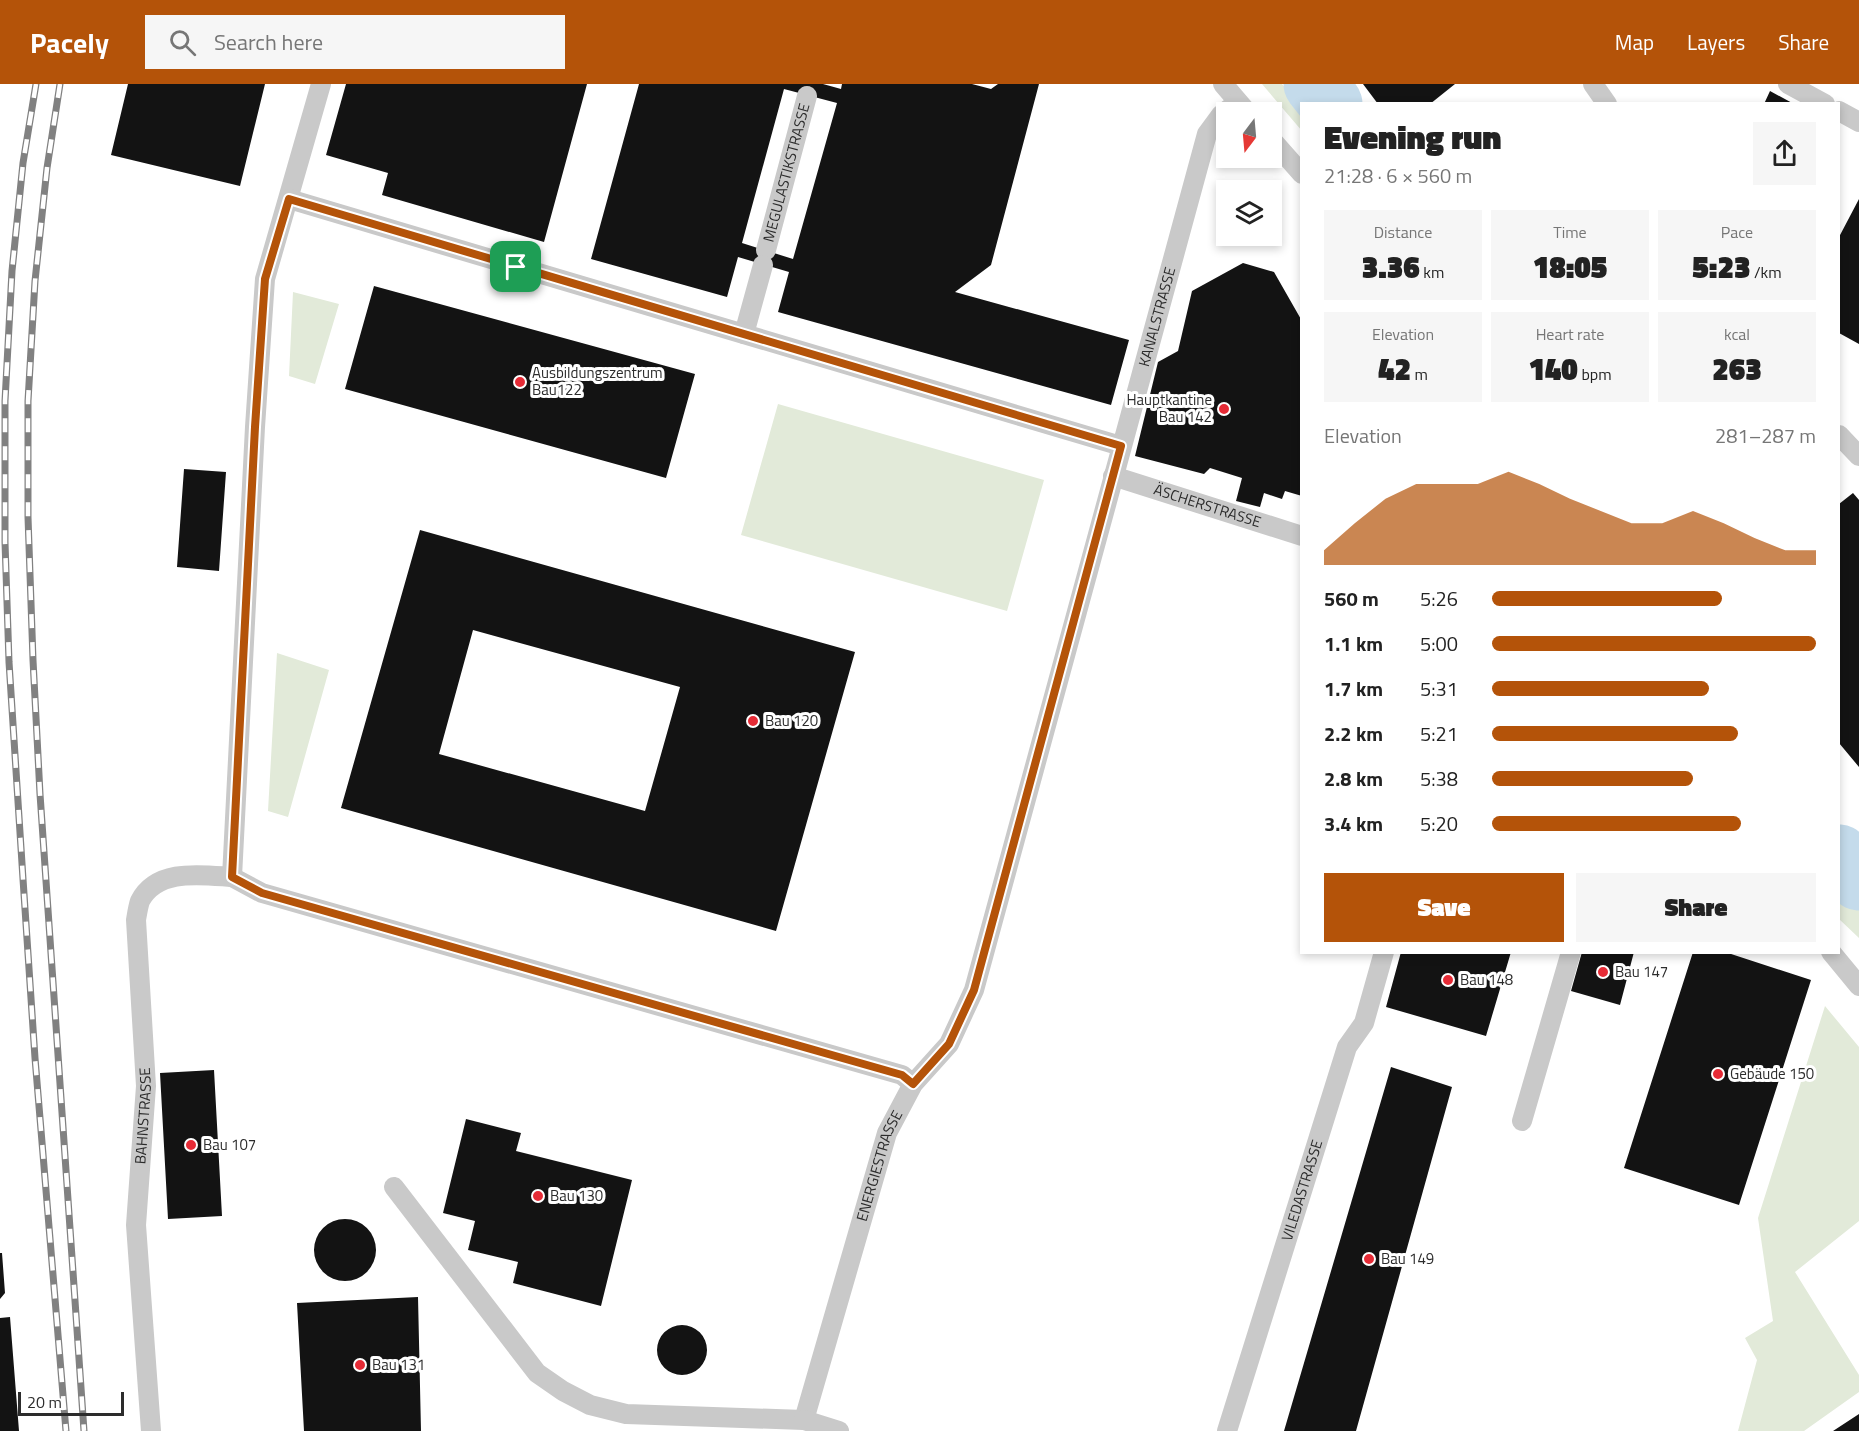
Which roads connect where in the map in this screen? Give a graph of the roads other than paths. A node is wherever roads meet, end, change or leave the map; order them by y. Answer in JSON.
{"nodes":[{"id":1,"x":321,"y":84,"type":"edge"},
{"id":2,"x":1223,"y":84,"type":"edge"},
{"id":3,"x":1593,"y":84,"type":"edge"},
{"id":4,"x":1788,"y":84,"type":"edge"},
{"id":5,"x":807,"y":96,"type":"dead end"},
{"id":6,"x":1239,"y":102,"type":"edge"},
{"id":7,"x":1606,"y":102,"type":"edge"},
{"id":8,"x":1821,"y":102,"type":"edge"},
{"id":9,"x":1840,"y":112,"type":"edge"},
{"id":10,"x":1216,"y":122,"type":"edge"},
{"id":11,"x":1859,"y":122,"type":"edge"},
{"id":12,"x":1282,"y":151,"type":"edge"},
{"id":13,"x":1300,"y":172,"type":"edge"},
{"id":14,"x":289,"y":199,"type":"junction"},
{"id":15,"x":744,"y":334,"type":"junction"},
{"id":16,"x":1840,"y":436,"type":"edge"},
{"id":17,"x":1121,"y":446,"type":"junction"},
{"id":18,"x":1859,"y":456,"type":"edge"},
{"id":19,"x":1113,"y":476,"type":"junction"},
{"id":20,"x":1300,"y":535,"type":"edge"},
{"id":21,"x":232,"y":877,"type":"junction"},
{"id":22,"x":1383,"y":954,"type":"edge"},
{"id":23,"x":1570,"y":954,"type":"edge"},
{"id":24,"x":1834,"y":954,"type":"edge"},
{"id":25,"x":1859,"y":986,"type":"edge"},
{"id":26,"x":913,"y":1084,"type":"junction"},
{"id":27,"x":1522,"y":1121,"type":"dead end"},
{"id":28,"x":394,"y":1188,"type":"dead end"},
{"id":29,"x":804,"y":1420,"type":"junction"},
{"id":30,"x":151,"y":1431,"type":"edge"},
{"id":31,"x":839,"y":1431,"type":"edge"},
{"id":32,"x":1227,"y":1431,"type":"edge"}],
"edges":[{"from":1,"to":14,"type":"lane"},
{"from":2,"to":6,"type":"lane"},
{"from":3,"to":7,"type":"lane"},
{"from":4,"to":8,"type":"lane"},
{"from":5,"to":15,"type":"lane","name":"MEGULASTIKSTRASSE"},
{"from":9,"to":11,"type":"lane"},
{"from":10,"to":17,"type":"lane","name":"KANALSTRASSE"},
{"from":12,"to":13,"type":"lane"},
{"from":14,"to":15,"type":"lane"},
{"from":14,"to":21,"type":"lane"},
{"from":15,"to":17,"type":"lane"},
{"from":16,"to":18,"type":"lane"},
{"from":17,"to":19,"type":"lane","name":"KANALSTRASSE"},
{"from":19,"to":20,"type":"lane","name":"ÄSCHERSTRASSE"},
{"from":19,"to":26,"type":"lane","name":"KANALSTRASSE"},
{"from":21,"to":26,"type":"lane"},
{"from":21,"to":30,"type":"lane","name":"BAHNSTRASSE"},
{"from":22,"to":32,"type":"lane","name":"VILEDASTRASSE"},
{"from":23,"to":27,"type":"lane"},
{"from":24,"to":25,"type":"lane"},
{"from":26,"to":29,"type":"lane","name":"ENERGIESTRASSE"},
{"from":28,"to":29,"type":"lane"},
{"from":29,"to":31,"type":"lane"}]}
